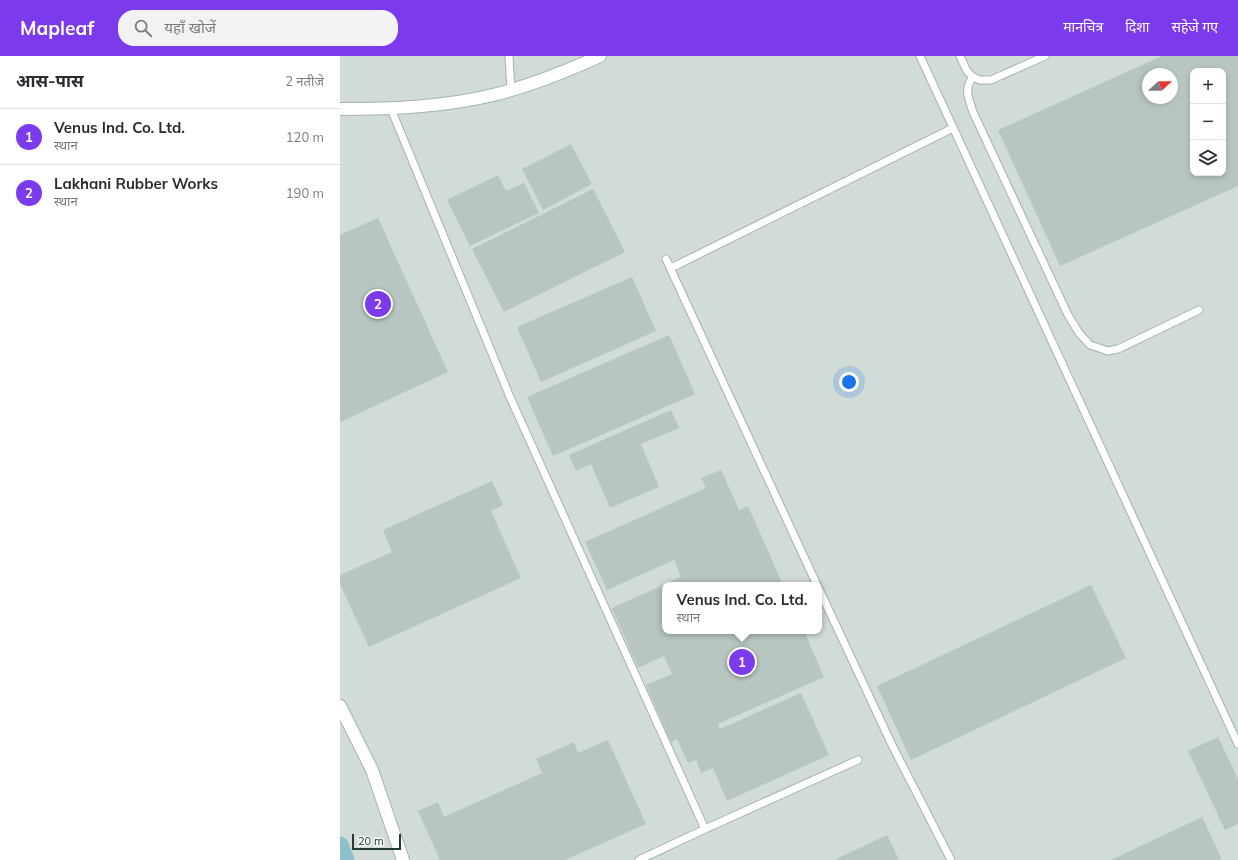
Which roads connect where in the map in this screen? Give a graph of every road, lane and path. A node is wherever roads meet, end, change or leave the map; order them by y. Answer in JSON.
{"nodes":[{"id":1,"x":509,"y":56,"type":"edge"},
{"id":2,"x":600,"y":56,"type":"edge"},
{"id":3,"x":920,"y":56,"type":"edge"},
{"id":4,"x":960,"y":56,"type":"edge"},
{"id":5,"x":1045,"y":56,"type":"edge"},
{"id":6,"x":973,"y":77,"type":"junction"},
{"id":7,"x":511,"y":90,"type":"junction"},
{"id":8,"x":340,"y":109,"type":"edge"},
{"id":9,"x":391,"y":109,"type":"junction"},
{"id":10,"x":953,"y":128,"type":"junction"},
{"id":11,"x":666,"y":259,"type":"dead end"},
{"id":12,"x":671,"y":268,"type":"junction"},
{"id":13,"x":1198,"y":310,"type":"dead end"},
{"id":14,"x":816,"y":582,"type":"edge"},
{"id":15,"x":822,"y":595,"type":"edge"},
{"id":16,"x":340,"y":706,"type":"edge"},
{"id":17,"x":1238,"y":744,"type":"edge"},
{"id":18,"x":858,"y":760,"type":"dead end"},
{"id":19,"x":705,"y":829,"type":"junction"},
{"id":20,"x":403,"y":860,"type":"edge"},
{"id":21,"x":639,"y":860,"type":"edge"},
{"id":22,"x":951,"y":860,"type":"edge"}],
"edges":[{"from":1,"to":7,"type":"lane"},
{"from":2,"to":7,"type":"street"},
{"from":3,"to":10,"type":"lane"},
{"from":4,"to":6,"type":"lane"},
{"from":5,"to":6,"type":"lane"},
{"from":6,"to":13,"type":"lane"},
{"from":7,"to":9,"type":"street"},
{"from":8,"to":9,"type":"street"},
{"from":9,"to":19,"type":"lane"},
{"from":10,"to":12,"type":"lane"},
{"from":10,"to":17,"type":"lane"},
{"from":11,"to":12,"type":"lane"},
{"from":12,"to":14,"type":"lane"},
{"from":15,"to":22,"type":"lane"},
{"from":16,"to":20,"type":"street"},
{"from":18,"to":19,"type":"lane"},
{"from":19,"to":21,"type":"lane"}]}
